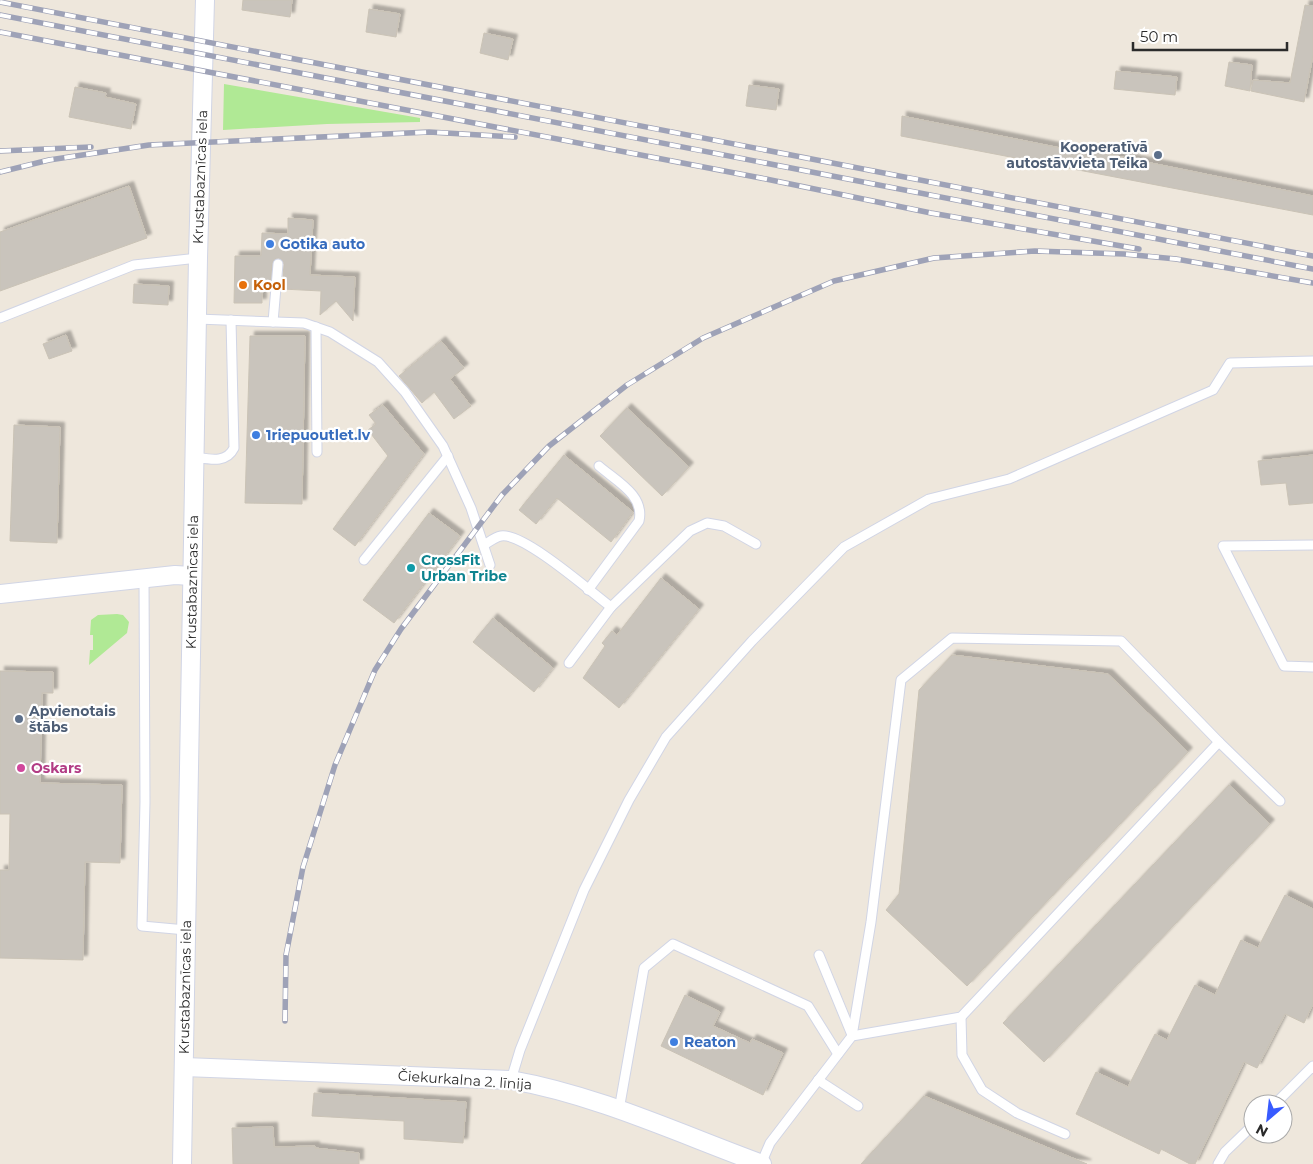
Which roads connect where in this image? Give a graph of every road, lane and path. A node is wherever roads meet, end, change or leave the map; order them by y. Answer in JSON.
{"nodes":[{"id":1,"x":205,"y":0,"type":"edge"},
{"id":2,"x":198,"y":258,"type":"junction"},
{"id":3,"x":278,"y":264,"type":"dead end"},
{"id":4,"x":0,"y":318,"type":"edge"},
{"id":5,"x":197,"y":319,"type":"junction"},
{"id":6,"x":231,"y":320,"type":"junction"},
{"id":7,"x":273,"y":322,"type":"junction"},
{"id":8,"x":316,"y":327,"type":"junction"},
{"id":9,"x":1313,"y":361,"type":"edge"},
{"id":10,"x":316,"y":452,"type":"dead end"},
{"id":11,"x":448,"y":456,"type":"junction"},
{"id":12,"x":194,"y":457,"type":"junction"},
{"id":13,"x":598,"y":466,"type":"dead end"},
{"id":14,"x":756,"y":544,"type":"dead end"},
{"id":15,"x":484,"y":545,"type":"junction"},
{"id":16,"x":1313,"y":545,"type":"edge"},
{"id":17,"x":364,"y":560,"type":"dead end"},
{"id":18,"x":490,"y":565,"type":"dead end"},
{"id":19,"x":192,"y":576,"type":"junction"},
{"id":20,"x":144,"y":579,"type":"junction"},
{"id":21,"x":588,"y":590,"type":"junction"},
{"id":22,"x":0,"y":594,"type":"edge"},
{"id":23,"x":611,"y":607,"type":"junction"},
{"id":24,"x":569,"y":663,"type":"dead end"},
{"id":25,"x":1313,"y":667,"type":"edge"},
{"id":26,"x":1219,"y":742,"type":"junction"},
{"id":27,"x":1280,"y":801,"type":"dead end"},
{"id":28,"x":186,"y":930,"type":"junction"},
{"id":29,"x":819,"y":955,"type":"dead end"},
{"id":30,"x":961,"y":1016,"type":"junction"},
{"id":31,"x":852,"y":1036,"type":"junction"},
{"id":32,"x":838,"y":1054,"type":"junction"},
{"id":33,"x":184,"y":1066,"type":"junction"},
{"id":34,"x":1313,"y":1066,"type":"edge"},
{"id":35,"x":511,"y":1080,"type":"junction"},
{"id":36,"x":818,"y":1080,"type":"junction"},
{"id":37,"x":1285,"y":1094,"type":"edge"},
{"id":38,"x":858,"y":1106,"type":"dead end"},
{"id":39,"x":619,"y":1110,"type":"junction"},
{"id":40,"x":1065,"y":1134,"type":"dead end"},
{"id":41,"x":1243,"y":1135,"type":"edge"},
{"id":42,"x":182,"y":1164,"type":"edge"},
{"id":43,"x":762,"y":1164,"type":"edge"},
{"id":44,"x":1218,"y":1164,"type":"edge"}],
"edges":[{"from":1,"to":2,"type":"street","name":"Krustabaznīcas iela"},
{"from":2,"to":4,"type":"lane"},
{"from":2,"to":5,"type":"street","name":"Krustabaznīcas iela"},
{"from":3,"to":7,"type":"lane"},
{"from":5,"to":6,"type":"lane"},
{"from":5,"to":12,"type":"street","name":"Krustabaznīcas iela"},
{"from":6,"to":7,"type":"lane"},
{"from":6,"to":12,"type":"lane"},
{"from":7,"to":8,"type":"lane"},
{"from":8,"to":10,"type":"lane"},
{"from":8,"to":11,"type":"lane"},
{"from":9,"to":35,"type":"lane"},
{"from":11,"to":15,"type":"lane"},
{"from":11,"to":17,"type":"lane"},
{"from":12,"to":19,"type":"street","name":"Krustabaznīcas iela"},
{"from":13,"to":21,"type":"lane"},
{"from":14,"to":23,"type":"lane"},
{"from":15,"to":18,"type":"lane"},
{"from":15,"to":21,"type":"lane"},
{"from":16,"to":25,"type":"lane"},
{"from":19,"to":20,"type":"street"},
{"from":19,"to":28,"type":"street","name":"Krustabaznīcas iela"},
{"from":20,"to":22,"type":"street"},
{"from":20,"to":28,"type":"lane"},
{"from":21,"to":23,"type":"lane"},
{"from":23,"to":24,"type":"lane"},
{"from":26,"to":27,"type":"lane"},
{"from":26,"to":30,"type":"lane"},
{"from":26,"to":31,"type":"lane"},
{"from":28,"to":33,"type":"street","name":"Krustabaznīcas iela"},
{"from":29,"to":31,"type":"lane"},
{"from":30,"to":31,"type":"lane"},
{"from":30,"to":40,"type":"lane"},
{"from":31,"to":32,"type":"lane"},
{"from":32,"to":36,"type":"lane"},
{"from":32,"to":39,"type":"lane"},
{"from":33,"to":35,"type":"street","name":"Čiekurkalna 2. līnija"},
{"from":33,"to":42,"type":"street","name":"Krustabaznīcas iela"},
{"from":34,"to":37,"type":"lane"},
{"from":35,"to":39,"type":"street","name":"Čiekurkalna 2. līnija"},
{"from":36,"to":38,"type":"lane"},
{"from":36,"to":43,"type":"lane"},
{"from":39,"to":43,"type":"street","name":"Čiekurkalna 2. līnija"},
{"from":41,"to":44,"type":"lane"}]}
